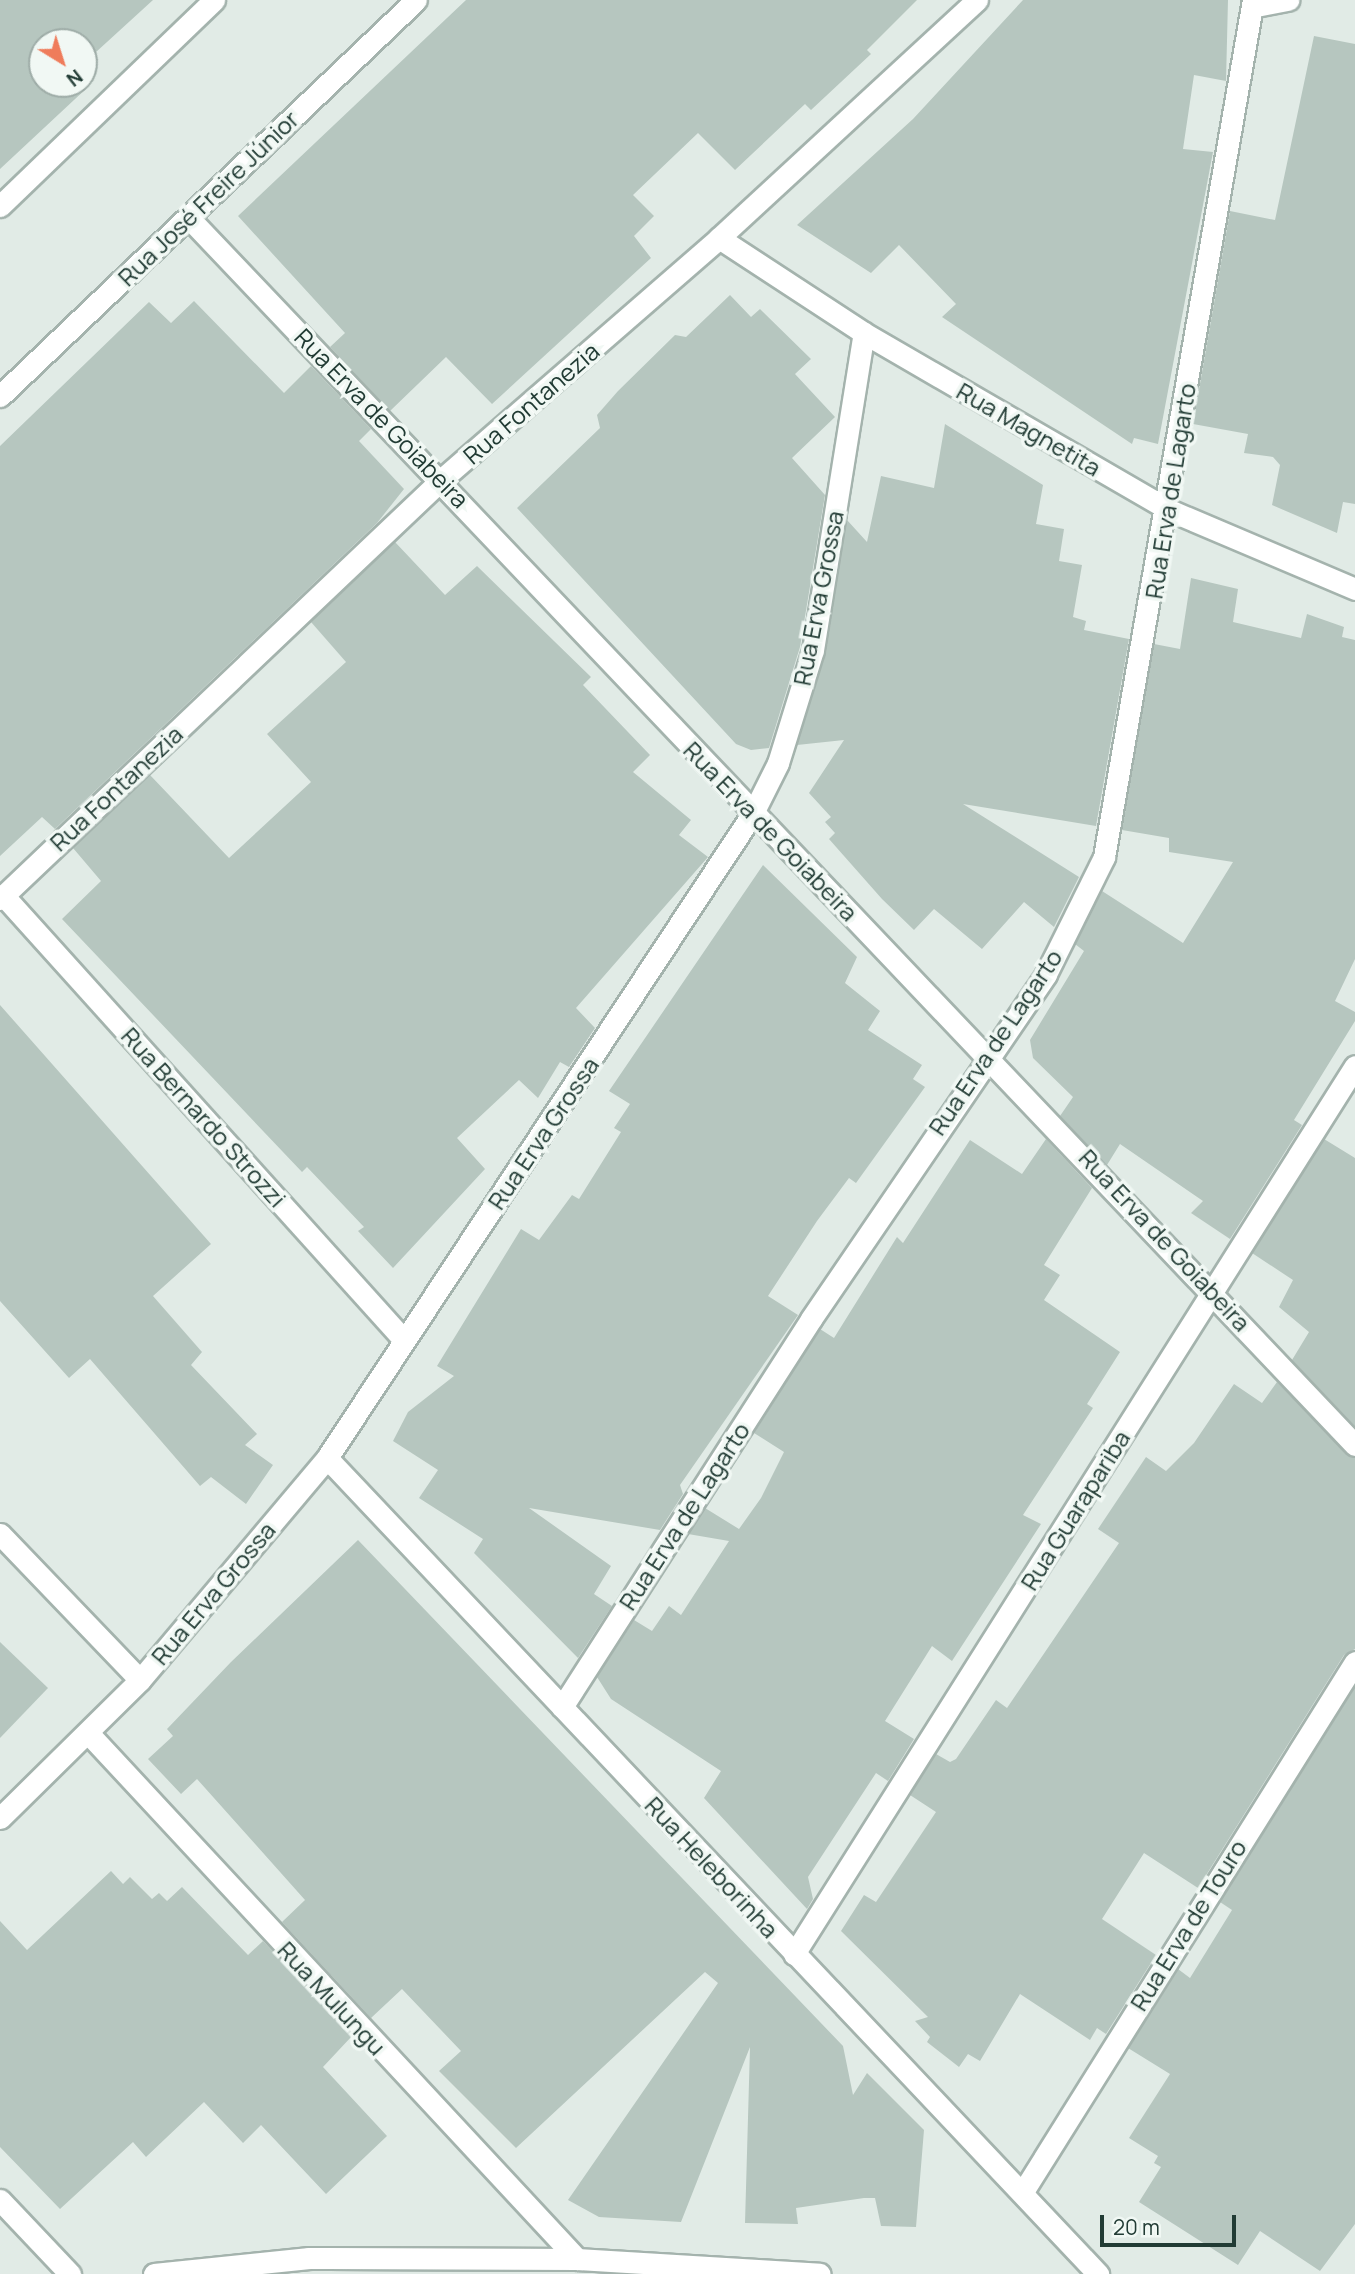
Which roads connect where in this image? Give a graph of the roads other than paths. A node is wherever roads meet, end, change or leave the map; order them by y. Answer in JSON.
{"nodes":[{"id":1,"x":214,"y":0,"type":"edge"},
{"id":2,"x":416,"y":0,"type":"edge"},
{"id":3,"x":977,"y":0,"type":"edge"},
{"id":4,"x":1288,"y":0,"type":"edge"},
{"id":5,"x":1254,"y":3,"type":"edge"},
{"id":6,"x":0,"y":206,"type":"edge"},
{"id":7,"x":188,"y":217,"type":"junction"},
{"id":8,"x":719,"y":238,"type":"junction"},
{"id":9,"x":864,"y":333,"type":"junction"},
{"id":10,"x":0,"y":396,"type":"edge"},
{"id":11,"x":442,"y":479,"type":"junction"},
{"id":12,"x":1169,"y":510,"type":"junction"},
{"id":13,"x":1355,"y":589,"type":"edge"},
{"id":14,"x":752,"y":813,"type":"junction"},
{"id":15,"x":2,"y":897,"type":"edge"},
{"id":16,"x":986,"y":1053,"type":"junction"},
{"id":17,"x":1355,"y":1066,"type":"edge"},
{"id":18,"x":1213,"y":1289,"type":"junction"},
{"id":19,"x":404,"y":1340,"type":"junction"},
{"id":20,"x":1355,"y":1445,"type":"edge"},
{"id":21,"x":327,"y":1458,"type":"junction"},
{"id":22,"x":0,"y":1534,"type":"edge"},
{"id":23,"x":1355,"y":1662,"type":"edge"},
{"id":24,"x":140,"y":1680,"type":"junction"},
{"id":25,"x":562,"y":1707,"type":"junction"},
{"id":26,"x":89,"y":1734,"type":"junction"},
{"id":27,"x":0,"y":1818,"type":"edge"},
{"id":28,"x":794,"y":1954,"type":"junction"},
{"id":29,"x":1024,"y":2190,"type":"junction"},
{"id":30,"x":0,"y":2200,"type":"edge"},
{"id":31,"x":578,"y":2259,"type":"junction"},
{"id":32,"x":224,"y":2268,"type":"edge"},
{"id":33,"x":71,"y":2274,"type":"edge"},
{"id":34,"x":154,"y":2274,"type":"edge"},
{"id":35,"x":820,"y":2274,"type":"edge"},
{"id":36,"x":1098,"y":2274,"type":"edge"}],
"edges":[{"from":1,"to":6,"type":"street"},
{"from":2,"to":7,"type":"street","name":"Rua José Freire Júnior"},
{"from":3,"to":8,"type":"street","name":"Rua Fontanezia"},
{"from":4,"to":5,"type":"street"},
{"from":5,"to":12,"type":"street","name":"Rua Erva de Lagarto"},
{"from":7,"to":10,"type":"street","name":"Rua José Freire Júnior"},
{"from":7,"to":11,"type":"street","name":"Rua Erva de Goiabeira"},
{"from":8,"to":9,"type":"street","name":"Rua Magnetita"},
{"from":8,"to":11,"type":"street","name":"Rua Fontanezia"},
{"from":9,"to":12,"type":"street","name":"Rua Magnetita"},
{"from":9,"to":14,"type":"street","name":"Rua Erva Grossa"},
{"from":11,"to":14,"type":"street","name":"Rua Erva de Goiabeira"},
{"from":11,"to":15,"type":"street","name":"Rua Fontanezia"},
{"from":12,"to":13,"type":"street","name":"Rua Magnetita"},
{"from":12,"to":16,"type":"street","name":"Rua Erva de Lagarto"},
{"from":14,"to":16,"type":"street","name":"Rua Erva de Goiabeira"},
{"from":14,"to":19,"type":"street","name":"Rua Erva Grossa"},
{"from":15,"to":19,"type":"street","name":"Rua Bernardo Strozzi"},
{"from":16,"to":18,"type":"street","name":"Rua Erva de Goiabeira"},
{"from":16,"to":25,"type":"street","name":"Rua Erva de Lagarto"},
{"from":17,"to":18,"type":"street","name":"Rua Guarapariba"},
{"from":18,"to":20,"type":"street","name":"Rua Erva de Goiabeira"},
{"from":18,"to":28,"type":"street","name":"Rua Guarapariba"},
{"from":19,"to":21,"type":"street","name":"Rua Erva Grossa"},
{"from":21,"to":24,"type":"street","name":"Rua Erva Grossa"},
{"from":21,"to":25,"type":"street","name":"Rua Heleborinha"},
{"from":22,"to":24,"type":"street"},
{"from":23,"to":29,"type":"street","name":"Rua Erva de Touro"},
{"from":24,"to":26,"type":"street","name":"Rua Erva Grossa"},
{"from":25,"to":28,"type":"street","name":"Rua Heleborinha"},
{"from":26,"to":27,"type":"street","name":"Rua Erva Grossa"},
{"from":26,"to":31,"type":"street","name":"Rua Mulungu"},
{"from":28,"to":29,"type":"street","name":"Rua Heleborinha"},
{"from":29,"to":36,"type":"street","name":"Rua Heleborinha"},
{"from":30,"to":33,"type":"street"},
{"from":31,"to":32,"type":"street"},
{"from":31,"to":35,"type":"street"},
{"from":32,"to":34,"type":"street"}]}
